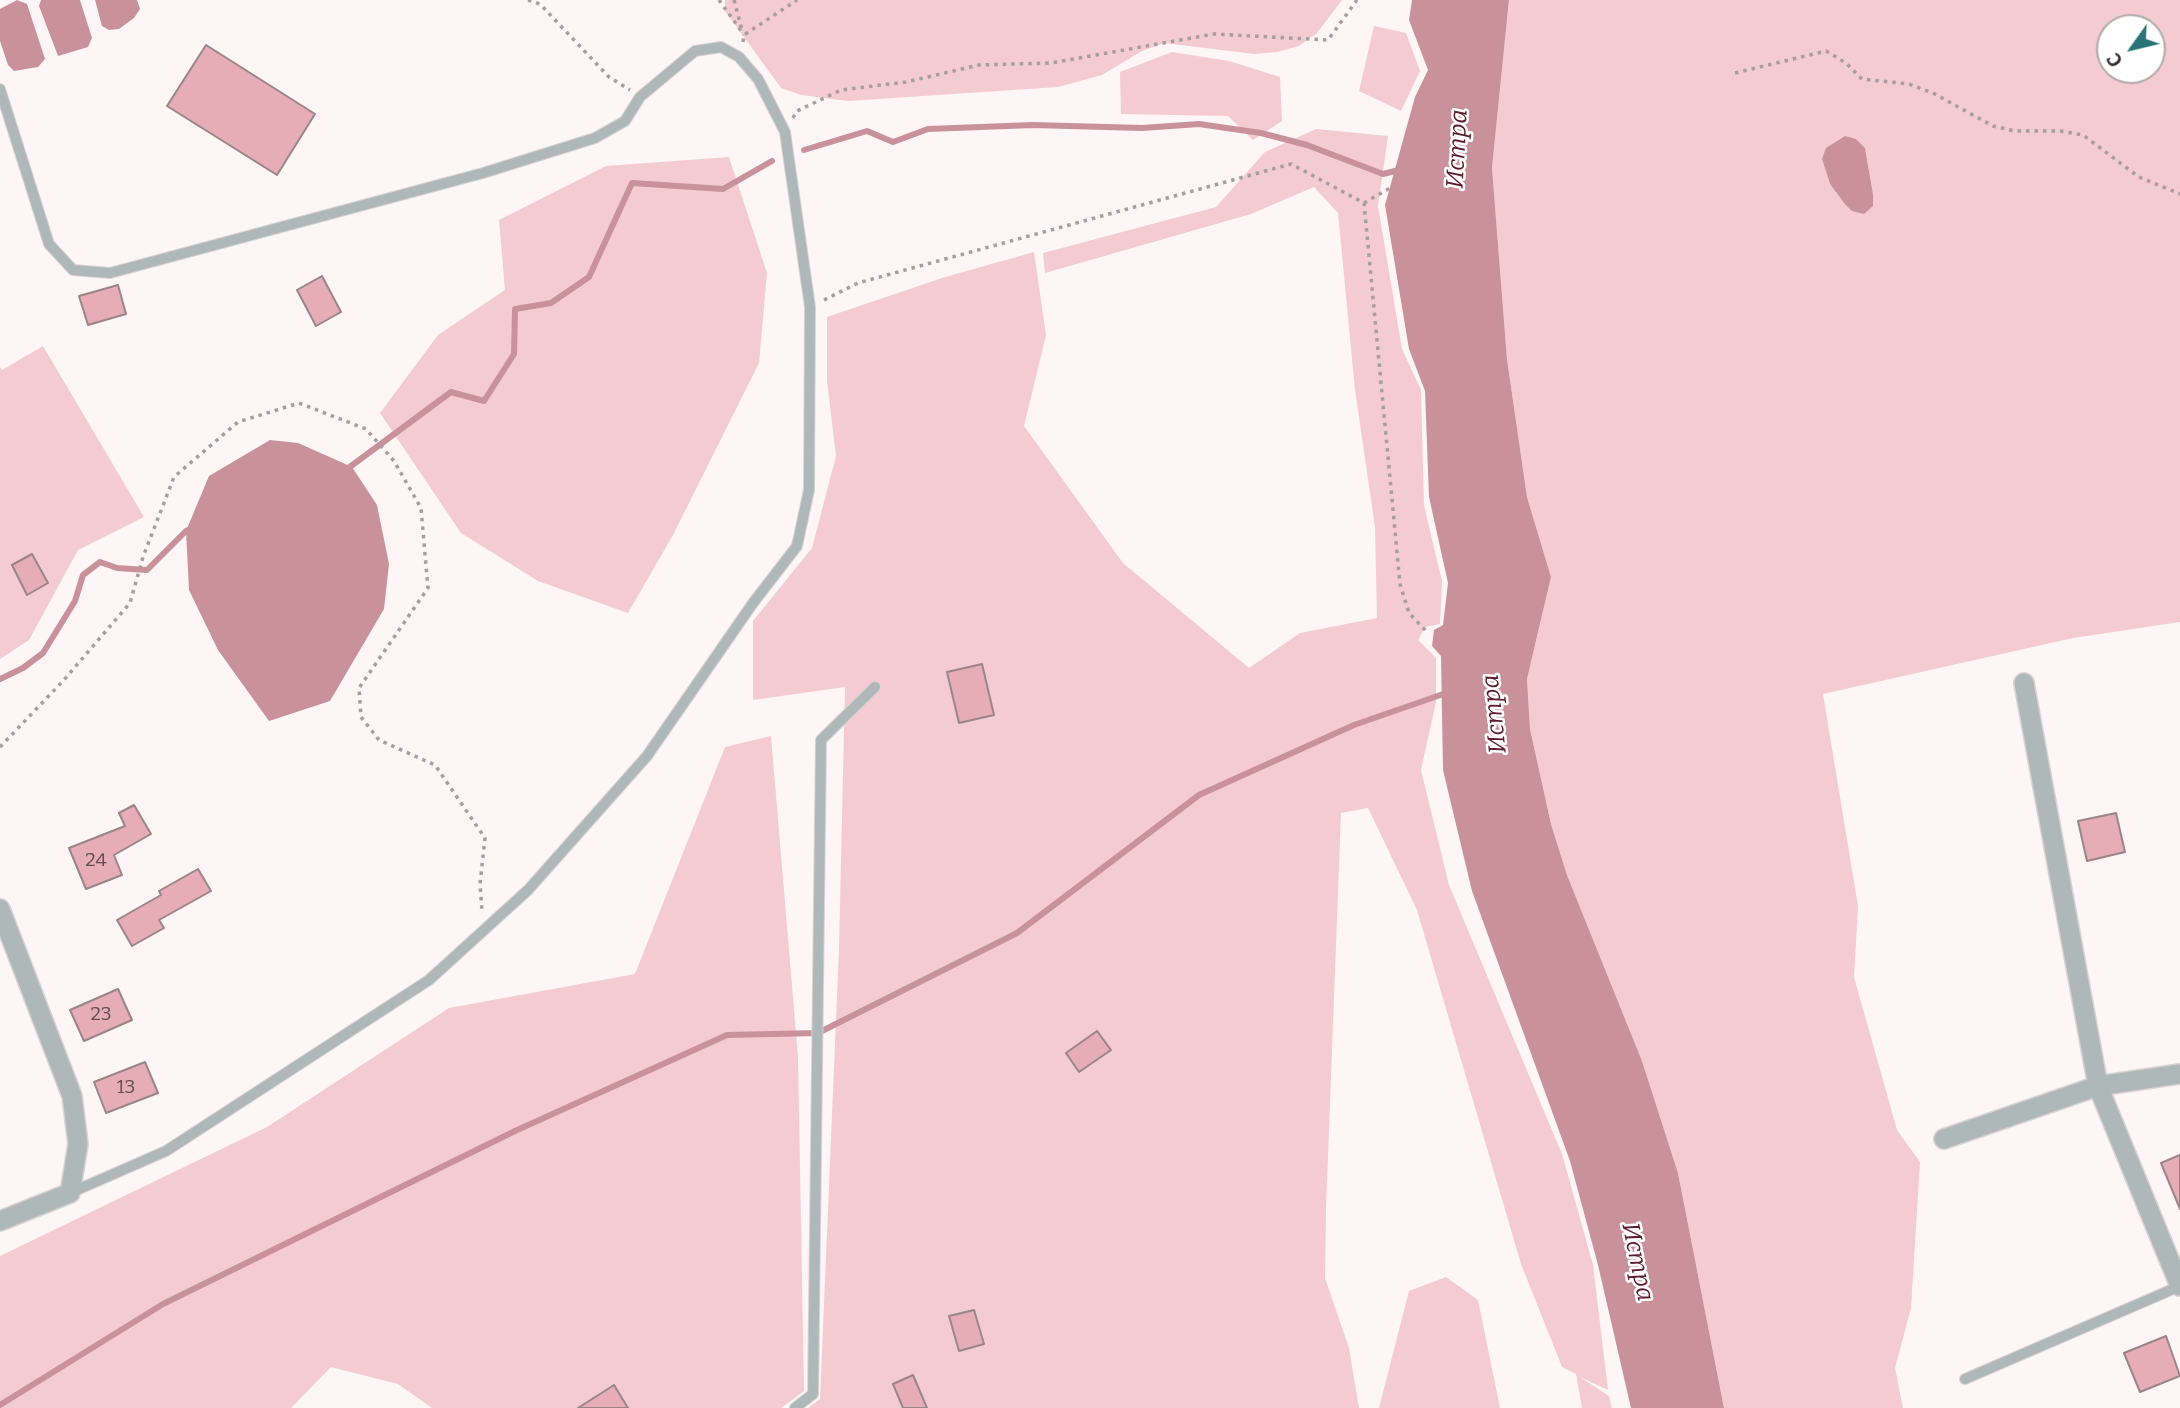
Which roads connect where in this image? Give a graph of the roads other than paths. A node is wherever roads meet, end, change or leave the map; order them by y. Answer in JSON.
{"nodes":[{"id":1,"x":0,"y":89,"type":"edge"},
{"id":2,"x":2024,"y":683,"type":"dead end"},
{"id":3,"x":875,"y":687,"type":"dead end"},
{"id":4,"x":0,"y":909,"type":"edge"},
{"id":5,"x":6,"y":944,"type":"edge"},
{"id":6,"x":2180,"y":1074,"type":"edge"},
{"id":7,"x":2098,"y":1086,"type":"junction"},
{"id":8,"x":1944,"y":1139,"type":"dead end"},
{"id":9,"x":70,"y":1193,"type":"junction"},
{"id":10,"x":0,"y":1222,"type":"edge"},
{"id":11,"x":2180,"y":1286,"type":"edge"},
{"id":12,"x":1965,"y":1380,"type":"dead end"},
{"id":13,"x":795,"y":1408,"type":"edge"}],
"edges":[{"from":1,"to":9,"type":"lane"},
{"from":2,"to":7,"type":"street"},
{"from":3,"to":13,"type":"lane"},
{"from":4,"to":5,"type":"street"},
{"from":5,"to":9,"type":"street"},
{"from":6,"to":7,"type":"street"},
{"from":7,"to":8,"type":"street"},
{"from":7,"to":11,"type":"street"},
{"from":9,"to":10,"type":"street"},
{"from":11,"to":12,"type":"lane"}]}
